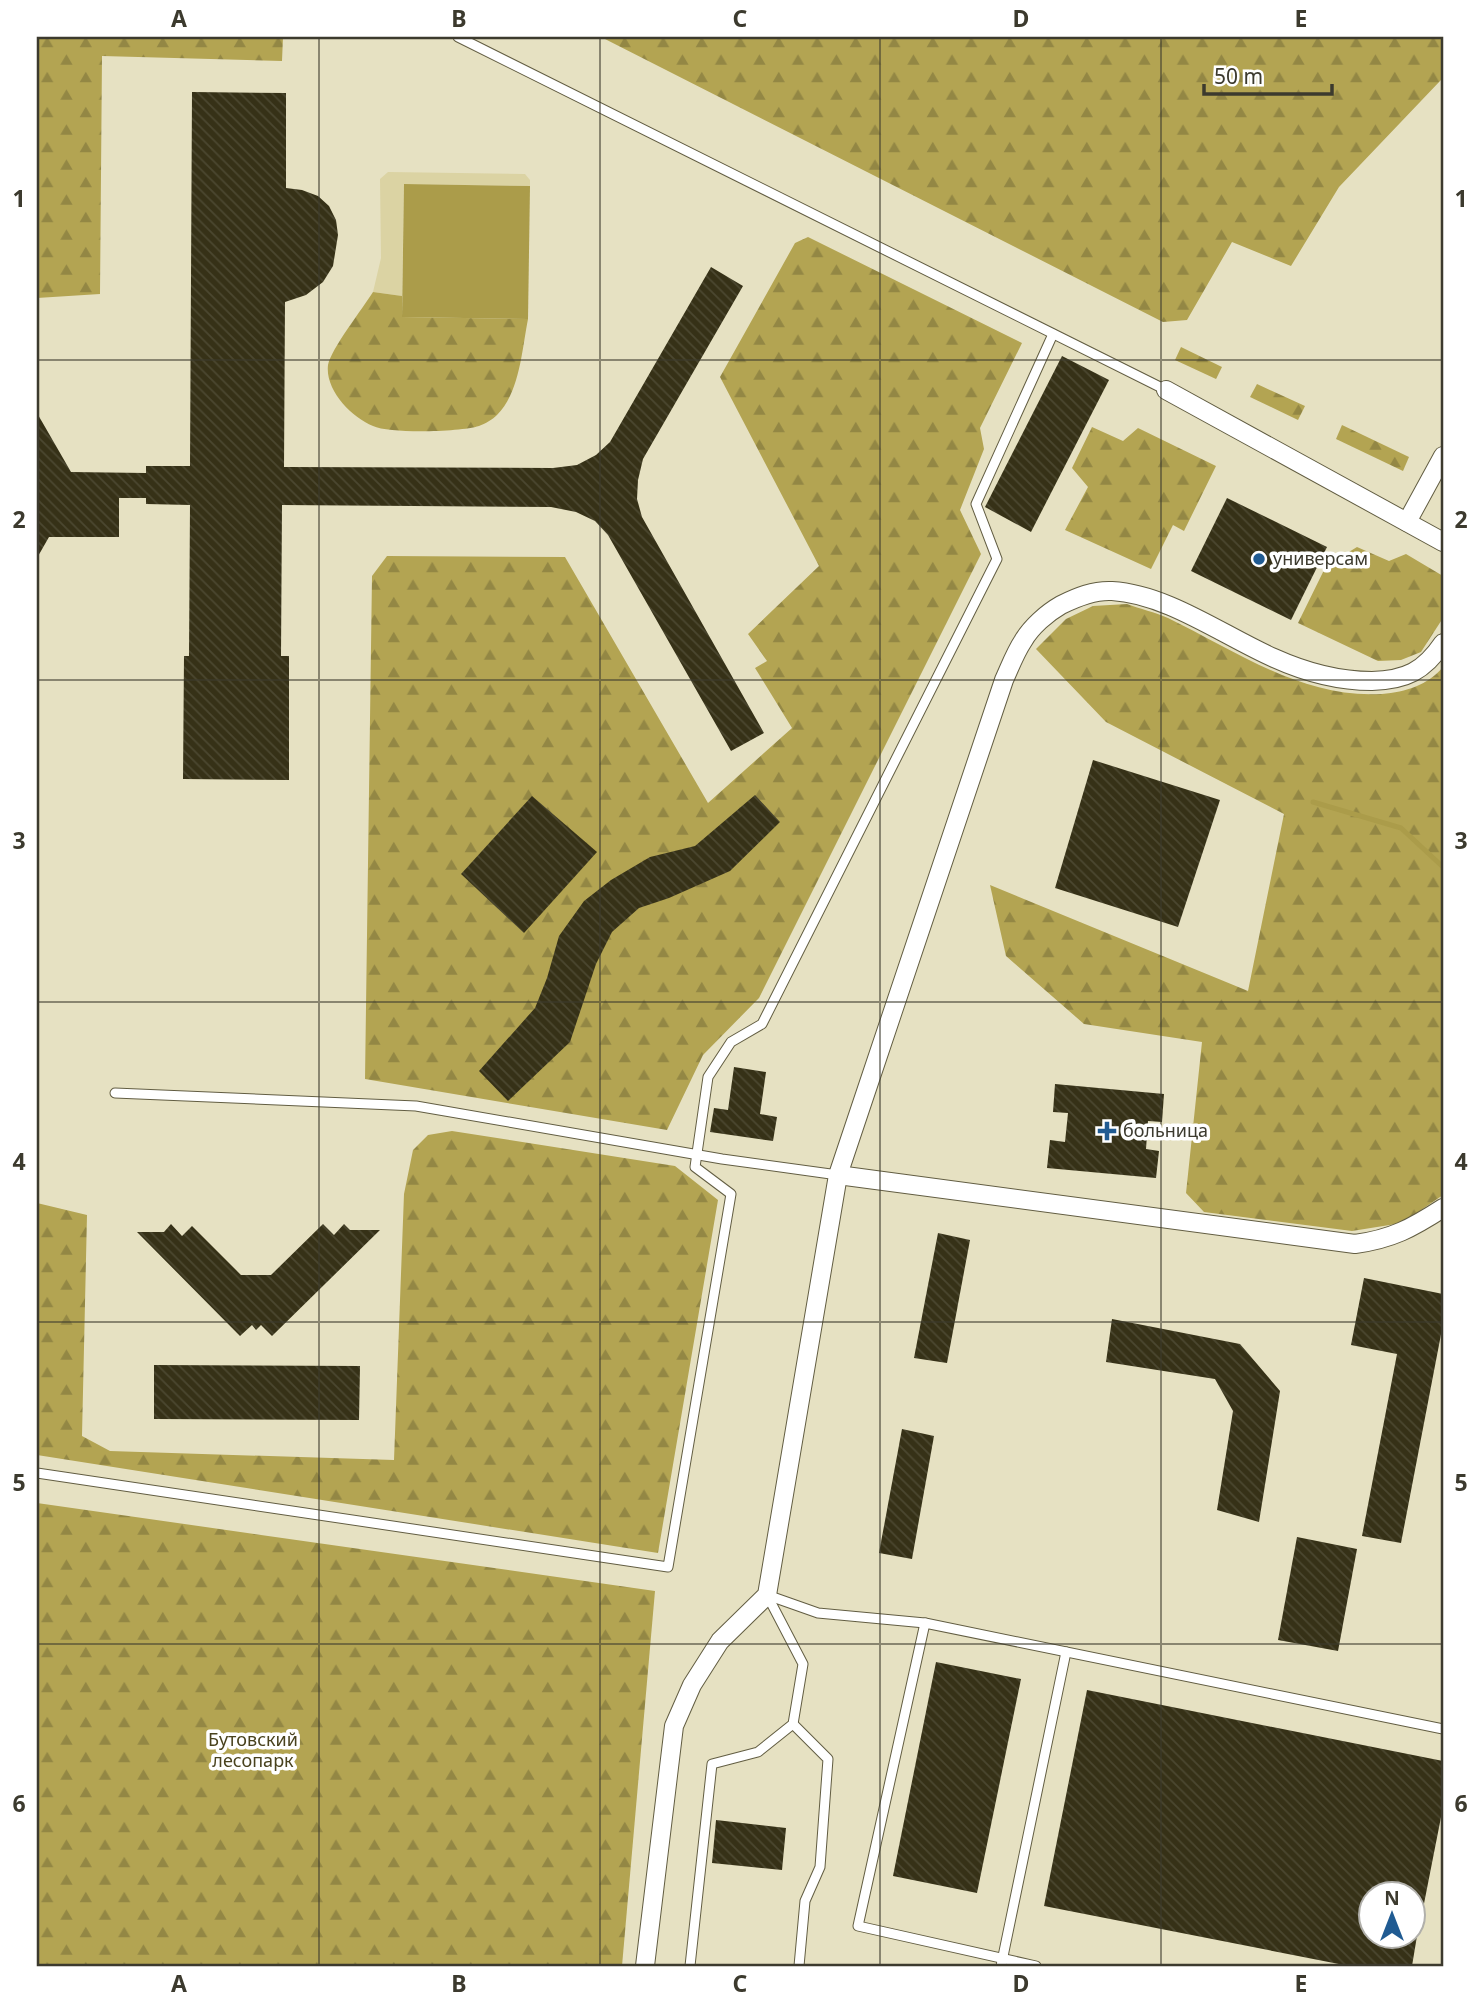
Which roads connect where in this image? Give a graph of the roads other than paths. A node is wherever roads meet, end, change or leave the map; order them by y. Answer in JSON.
{"nodes":[{"id":1,"x":457,"y":37,"type":"edge"},
{"id":2,"x":1053,"y":334,"type":"junction"},
{"id":3,"x":1166,"y":390,"type":"joint"},
{"id":4,"x":1443,"y":456,"type":"edge"},
{"id":5,"x":1407,"y":522,"type":"junction"},
{"id":6,"x":1443,"y":541,"type":"edge"},
{"id":7,"x":1443,"y":643,"type":"edge"},
{"id":8,"x":115,"y":1093,"type":"dead end"},
{"id":9,"x":697,"y":1154,"type":"junction"},
{"id":10,"x":838,"y":1175,"type":"junction"},
{"id":11,"x":1443,"y":1208,"type":"edge"},
{"id":12,"x":37,"y":1473,"type":"edge"},
{"id":13,"x":767,"y":1595,"type":"junction"},
{"id":14,"x":925,"y":1623,"type":"junction"},
{"id":15,"x":1066,"y":1652,"type":"junction"},
{"id":16,"x":793,"y":1724,"type":"junction"},
{"id":17,"x":1443,"y":1729,"type":"edge"},
{"id":18,"x":1002,"y":1962,"type":"edge"},
{"id":19,"x":645,"y":1966,"type":"edge"},
{"id":20,"x":690,"y":1966,"type":"edge"},
{"id":21,"x":799,"y":1966,"type":"edge"},
{"id":22,"x":1036,"y":1966,"type":"edge"}],
"edges":[{"from":1,"to":2,"type":"lane"},
{"from":2,"to":3,"type":"lane"},
{"from":2,"to":9,"type":"lane"},
{"from":3,"to":5,"type":"street"},
{"from":4,"to":5,"type":"street"},
{"from":5,"to":6,"type":"street"},
{"from":7,"to":10,"type":"street"},
{"from":8,"to":9,"type":"lane"},
{"from":9,"to":10,"type":"lane"},
{"from":9,"to":12,"type":"lane"},
{"from":10,"to":11,"type":"street"},
{"from":10,"to":13,"type":"street"},
{"from":13,"to":14,"type":"lane"},
{"from":13,"to":16,"type":"lane"},
{"from":13,"to":19,"type":"street"},
{"from":14,"to":15,"type":"lane"},
{"from":14,"to":18,"type":"lane"},
{"from":15,"to":17,"type":"lane"},
{"from":15,"to":18,"type":"lane"},
{"from":16,"to":20,"type":"lane"},
{"from":16,"to":21,"type":"lane"},
{"from":18,"to":22,"type":"lane"}]}
